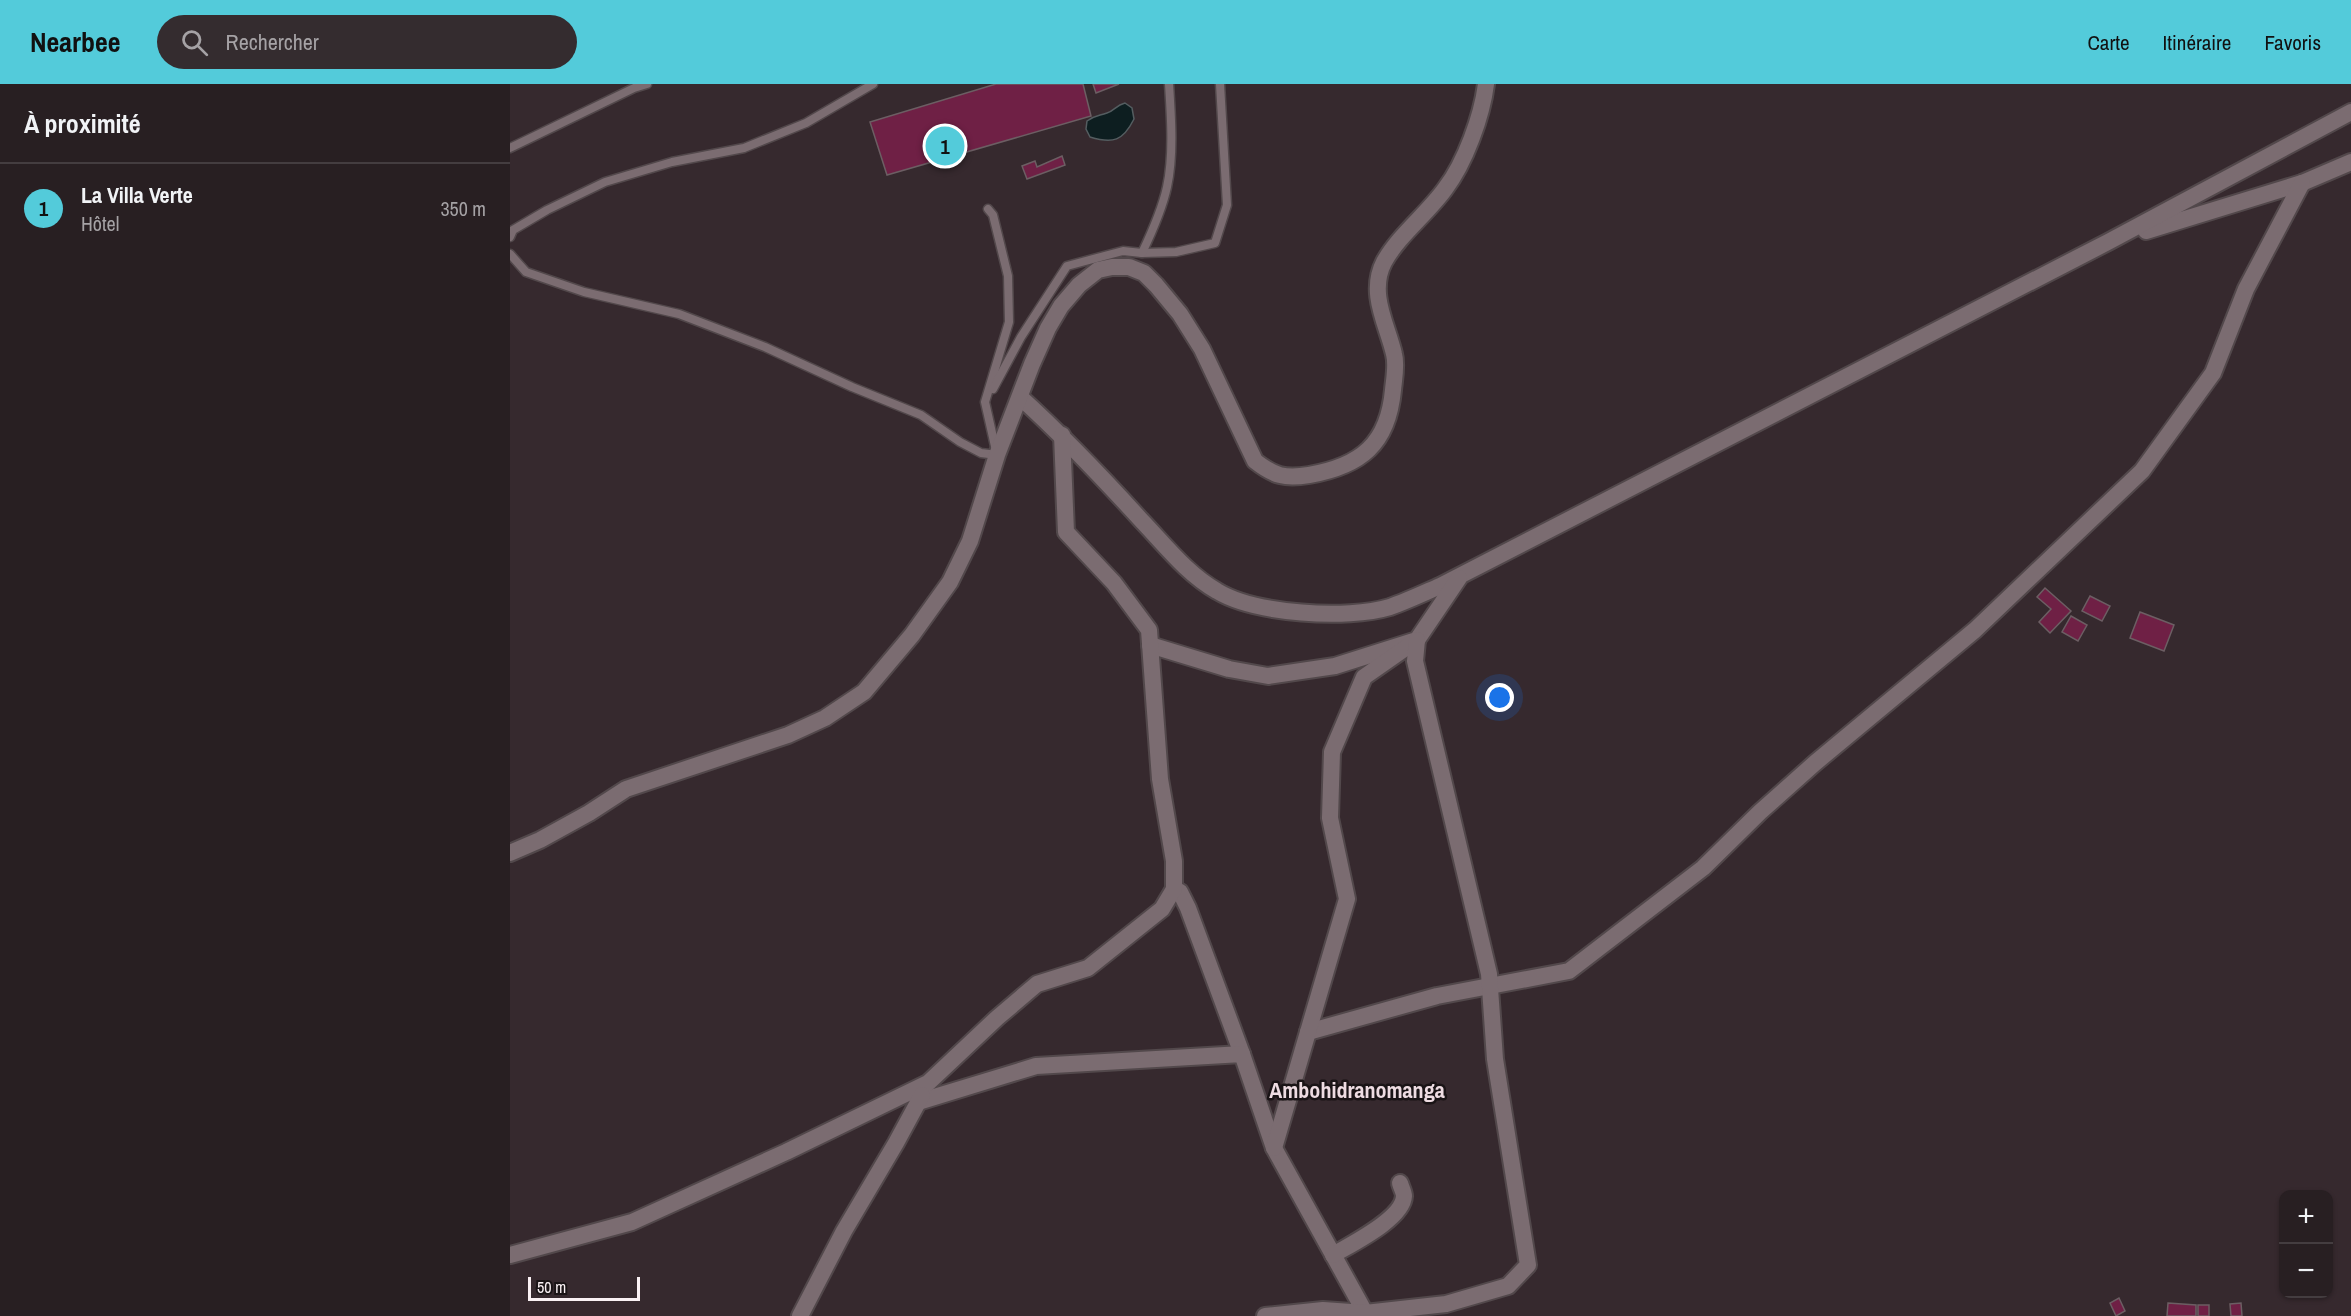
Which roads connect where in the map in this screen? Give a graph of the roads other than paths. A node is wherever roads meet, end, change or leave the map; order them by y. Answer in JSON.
{"nodes":[{"id":1,"x":647,"y":84,"type":"edge"},
{"id":2,"x":873,"y":84,"type":"edge"},
{"id":3,"x":1169,"y":84,"type":"edge"},
{"id":4,"x":1220,"y":84,"type":"edge"},
{"id":5,"x":1486,"y":84,"type":"edge"},
{"id":6,"x":2351,"y":112,"type":"edge"},
{"id":7,"x":510,"y":148,"type":"edge"},
{"id":8,"x":2351,"y":162,"type":"edge"},
{"id":9,"x":2302,"y":183,"type":"junction"},
{"id":10,"x":988,"y":209,"type":"dead end"},
{"id":11,"x":510,"y":237,"type":"edge"},
{"id":12,"x":2108,"y":242,"type":"junction"},
{"id":13,"x":1142,"y":253,"type":"junction"},
{"id":14,"x":510,"y":254,"type":"edge"},
{"id":15,"x":1020,"y":397,"type":"junction"},
{"id":16,"x":985,"y":402,"type":"junction"},
{"id":17,"x":1062,"y":435,"type":"junction"},
{"id":18,"x":997,"y":455,"type":"junction"},
{"id":19,"x":1461,"y":575,"type":"junction"},
{"id":20,"x":1417,"y":640,"type":"junction"},
{"id":21,"x":1150,"y":645,"type":"junction"},
{"id":22,"x":510,"y":852,"type":"edge"},
{"id":23,"x":1174,"y":889,"type":"junction"},
{"id":24,"x":1490,"y":987,"type":"junction"},
{"id":25,"x":1308,"y":1032,"type":"junction"},
{"id":26,"x":1242,"y":1054,"type":"junction"},
{"id":27,"x":928,"y":1083,"type":"junction"},
{"id":28,"x":918,"y":1102,"type":"junction"},
{"id":29,"x":1274,"y":1148,"type":"junction"},
{"id":30,"x":1400,"y":1183,"type":"dead end"},
{"id":31,"x":510,"y":1255,"type":"edge"},
{"id":32,"x":1333,"y":1255,"type":"junction"},
{"id":33,"x":1366,"y":1315,"type":"edge"},
{"id":34,"x":800,"y":1316,"type":"edge"},
{"id":35,"x":1265,"y":1316,"type":"edge"}],
"edges":[{"from":1,"to":7,"type":"lane"},
{"from":2,"to":11,"type":"lane"},
{"from":3,"to":13,"type":"lane"},
{"from":4,"to":13,"type":"lane"},
{"from":5,"to":15,"type":"street"},
{"from":6,"to":12,"type":"street"},
{"from":8,"to":9,"type":"street"},
{"from":9,"to":12,"type":"street"},
{"from":9,"to":24,"type":"street"},
{"from":10,"to":16,"type":"lane"},
{"from":12,"to":19,"type":"street"},
{"from":13,"to":16,"type":"lane"},
{"from":14,"to":18,"type":"lane"},
{"from":15,"to":17,"type":"street"},
{"from":15,"to":18,"type":"street"},
{"from":16,"to":18,"type":"lane"},
{"from":17,"to":19,"type":"street"},
{"from":17,"to":21,"type":"street"},
{"from":18,"to":22,"type":"street"},
{"from":19,"to":20,"type":"street"},
{"from":20,"to":21,"type":"street"},
{"from":20,"to":24,"type":"street"},
{"from":20,"to":25,"type":"street"},
{"from":21,"to":23,"type":"street"},
{"from":23,"to":26,"type":"street"},
{"from":23,"to":27,"type":"street"},
{"from":24,"to":25,"type":"street"},
{"from":24,"to":33,"type":"street"},
{"from":25,"to":29,"type":"street"},
{"from":26,"to":28,"type":"street"},
{"from":26,"to":29,"type":"street"},
{"from":27,"to":28,"type":"street"},
{"from":27,"to":31,"type":"street"},
{"from":28,"to":34,"type":"street"},
{"from":29,"to":32,"type":"street"},
{"from":30,"to":32,"type":"street"},
{"from":32,"to":33,"type":"street"},
{"from":33,"to":35,"type":"street"}]}
